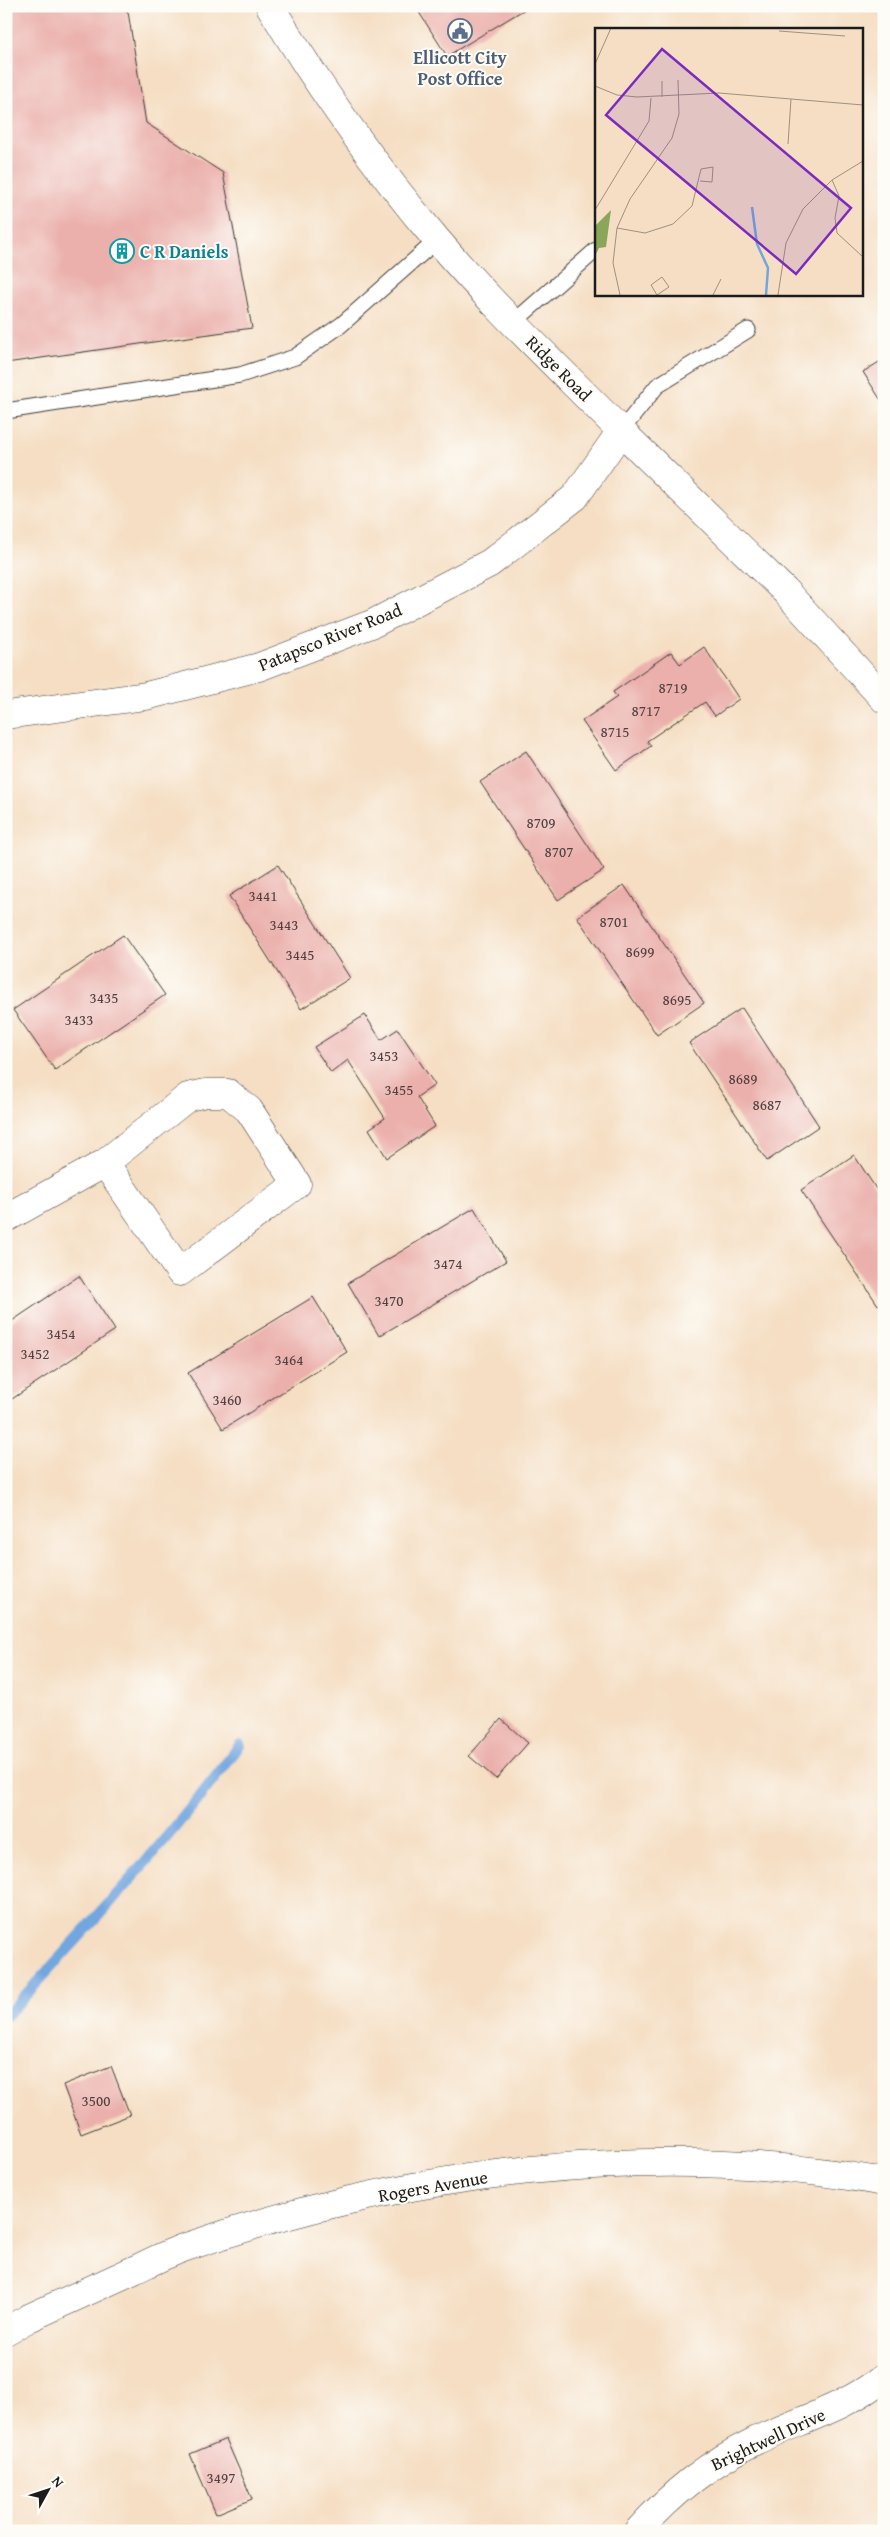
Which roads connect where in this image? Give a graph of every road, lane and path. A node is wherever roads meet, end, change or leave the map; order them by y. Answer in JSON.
{"nodes":[{"id":1,"x":270,"y":6,"type":"edge"},
{"id":2,"x":437,"y":240,"type":"junction"},
{"id":3,"x":595,"y":251,"type":"edge"},
{"id":4,"x":514,"y":322,"type":"junction"},
{"id":5,"x":748,"y":330,"type":"dead end"},
{"id":6,"x":6,"y":411,"type":"edge"},
{"id":7,"x":621,"y":431,"type":"junction"},
{"id":8,"x":884,"y":699,"type":"edge"},
{"id":9,"x":6,"y":715,"type":"edge"},
{"id":10,"x":105,"y":1163,"type":"junction"},
{"id":11,"x":6,"y":1218,"type":"edge"},
{"id":12,"x":884,"y":2182,"type":"edge"},
{"id":13,"x":6,"y":2331,"type":"edge"},
{"id":14,"x":884,"y":2376,"type":"edge"},
{"id":15,"x":638,"y":2531,"type":"edge"}],
"edges":[{"from":1,"to":2,"type":"street","name":"Ridge Road"},
{"from":2,"to":4,"type":"street","name":"Ridge Road"},
{"from":2,"to":6,"type":"lane"},
{"from":3,"to":4,"type":"lane"},
{"from":4,"to":7,"type":"street","name":"Ridge Road"},
{"from":5,"to":7,"type":"lane"},
{"from":7,"to":8,"type":"street","name":"Ridge Road"},
{"from":7,"to":9,"type":"street","name":"Patapsco River Road"},
{"from":10,"to":10,"type":"street"},
{"from":10,"to":11,"type":"street"},
{"from":12,"to":13,"type":"street","name":"Rogers Avenue"},
{"from":14,"to":15,"type":"street","name":"Brightwell Drive"}]}
